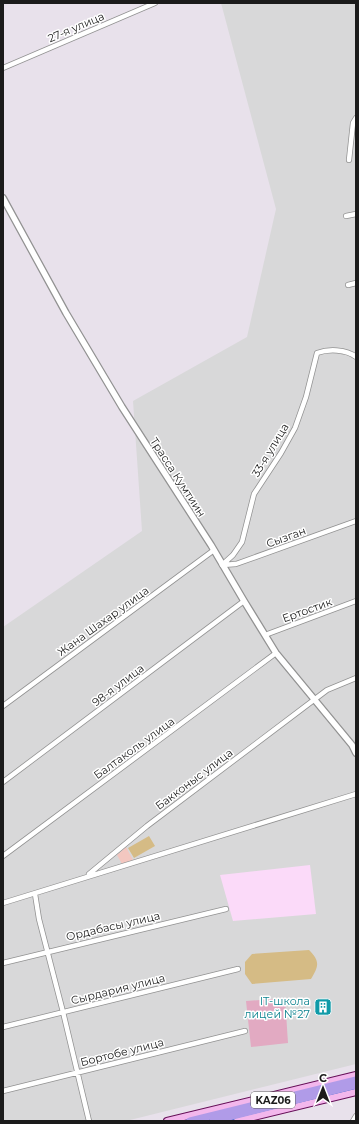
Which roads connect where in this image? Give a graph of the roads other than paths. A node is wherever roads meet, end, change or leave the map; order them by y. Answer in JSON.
{"nodes":[{"id":1,"x":155,"y":3,"type":"edge"},
{"id":2,"x":3,"y":68,"type":"edge"},
{"id":3,"x":356,"y":118,"type":"edge"},
{"id":4,"x":349,"y":160,"type":"dead end"},
{"id":5,"x":3,"y":198,"type":"edge"},
{"id":6,"x":356,"y":214,"type":"edge"},
{"id":7,"x":346,"y":216,"type":"dead end"},
{"id":8,"x":356,"y":283,"type":"edge"},
{"id":9,"x":348,"y":285,"type":"dead end"},
{"id":10,"x":356,"y":356,"type":"edge"},
{"id":11,"x":356,"y":521,"type":"edge"},
{"id":12,"x":214,"y":550,"type":"junction"},
{"id":13,"x":222,"y":565,"type":"junction"},
{"id":14,"x":244,"y":601,"type":"junction"},
{"id":15,"x":356,"y":601,"type":"edge"},
{"id":16,"x":265,"y":635,"type":"junction"},
{"id":17,"x":276,"y":653,"type":"junction"},
{"id":18,"x":356,"y":678,"type":"edge"},
{"id":19,"x":315,"y":699,"type":"junction"},
{"id":20,"x":3,"y":706,"type":"edge"},
{"id":21,"x":356,"y":753,"type":"edge"},
{"id":22,"x":3,"y":782,"type":"edge"},
{"id":23,"x":356,"y":794,"type":"edge"},
{"id":24,"x":3,"y":856,"type":"edge"},
{"id":25,"x":86,"y":876,"type":"junction"},
{"id":26,"x":35,"y":894,"type":"junction"},
{"id":27,"x":3,"y":903,"type":"edge"},
{"id":28,"x":226,"y":909,"type":"dead end"},
{"id":29,"x":48,"y":951,"type":"junction"},
{"id":30,"x":3,"y":963,"type":"edge"},
{"id":31,"x":238,"y":969,"type":"dead end"},
{"id":32,"x":63,"y":1012,"type":"junction"},
{"id":33,"x":3,"y":1027,"type":"edge"},
{"id":34,"x":245,"y":1031,"type":"dead end"},
{"id":35,"x":77,"y":1072,"type":"junction"},
{"id":36,"x":356,"y":1075,"type":"edge"},
{"id":37,"x":356,"y":1080,"type":"edge"},
{"id":38,"x":356,"y":1086,"type":"edge"},
{"id":39,"x":3,"y":1091,"type":"edge"},
{"id":40,"x":356,"y":1092,"type":"edge"},
{"id":41,"x":356,"y":1116,"type":"edge"},
{"id":42,"x":88,"y":1121,"type":"edge"},
{"id":43,"x":167,"y":1121,"type":"edge"},
{"id":44,"x":190,"y":1121,"type":"edge"},
{"id":45,"x":213,"y":1121,"type":"edge"},
{"id":46,"x":237,"y":1121,"type":"edge"},
{"id":47,"x":353,"y":1121,"type":"edge"}],
"edges":[{"from":1,"to":2,"type":"street","name":"27-я улица"},
{"from":3,"to":4,"type":"street"},
{"from":5,"to":12,"type":"street","name":"Трасса Кумтиин"},
{"from":6,"to":7,"type":"street"},
{"from":8,"to":9,"type":"street"},
{"from":10,"to":13,"type":"street","name":"33-я улица"},
{"from":11,"to":13,"type":"street","name":"Сызган"},
{"from":12,"to":13,"type":"street","name":"Трасса Кумтиин"},
{"from":12,"to":20,"type":"street","name":"Жана Шахар улица"},
{"from":13,"to":14,"type":"street","name":"Трасса Кумтиин"},
{"from":14,"to":16,"type":"street","name":"Трасса Кумтиин"},
{"from":14,"to":22,"type":"street","name":"98-я улица"},
{"from":15,"to":16,"type":"street","name":"Ертостик"},
{"from":16,"to":17,"type":"street","name":"Трасса Кумтиин"},
{"from":17,"to":19,"type":"street","name":"Трасса Кумтиин"},
{"from":17,"to":24,"type":"street","name":"Балтаколь улица"},
{"from":18,"to":19,"type":"street","name":"Бакконыс улица"},
{"from":19,"to":21,"type":"street","name":"Трасса Кумтиин"},
{"from":19,"to":25,"type":"street","name":"Бакконыс улица"},
{"from":23,"to":25,"type":"street"},
{"from":25,"to":26,"type":"street"},
{"from":26,"to":27,"type":"street"},
{"from":26,"to":29,"type":"street"},
{"from":28,"to":29,"type":"street","name":"Ордабасы улица"},
{"from":29,"to":30,"type":"street","name":"Ордабасы улица"},
{"from":29,"to":32,"type":"street"},
{"from":31,"to":32,"type":"street","name":"Сырдария улица"},
{"from":32,"to":33,"type":"street","name":"Сырдария улица"},
{"from":32,"to":35,"type":"street"},
{"from":34,"to":35,"type":"street","name":"Бортобе улица"},
{"from":35,"to":39,"type":"street","name":"Бортобе улица"},
{"from":35,"to":42,"type":"street"},
{"from":36,"to":43,"type":"main road"},
{"from":37,"to":44,"type":"highway","number":"KАZ06"},
{"from":38,"to":45,"type":"highway","number":"KАZ06"},
{"from":40,"to":46,"type":"main road"},
{"from":41,"to":47,"type":"street"}]}
